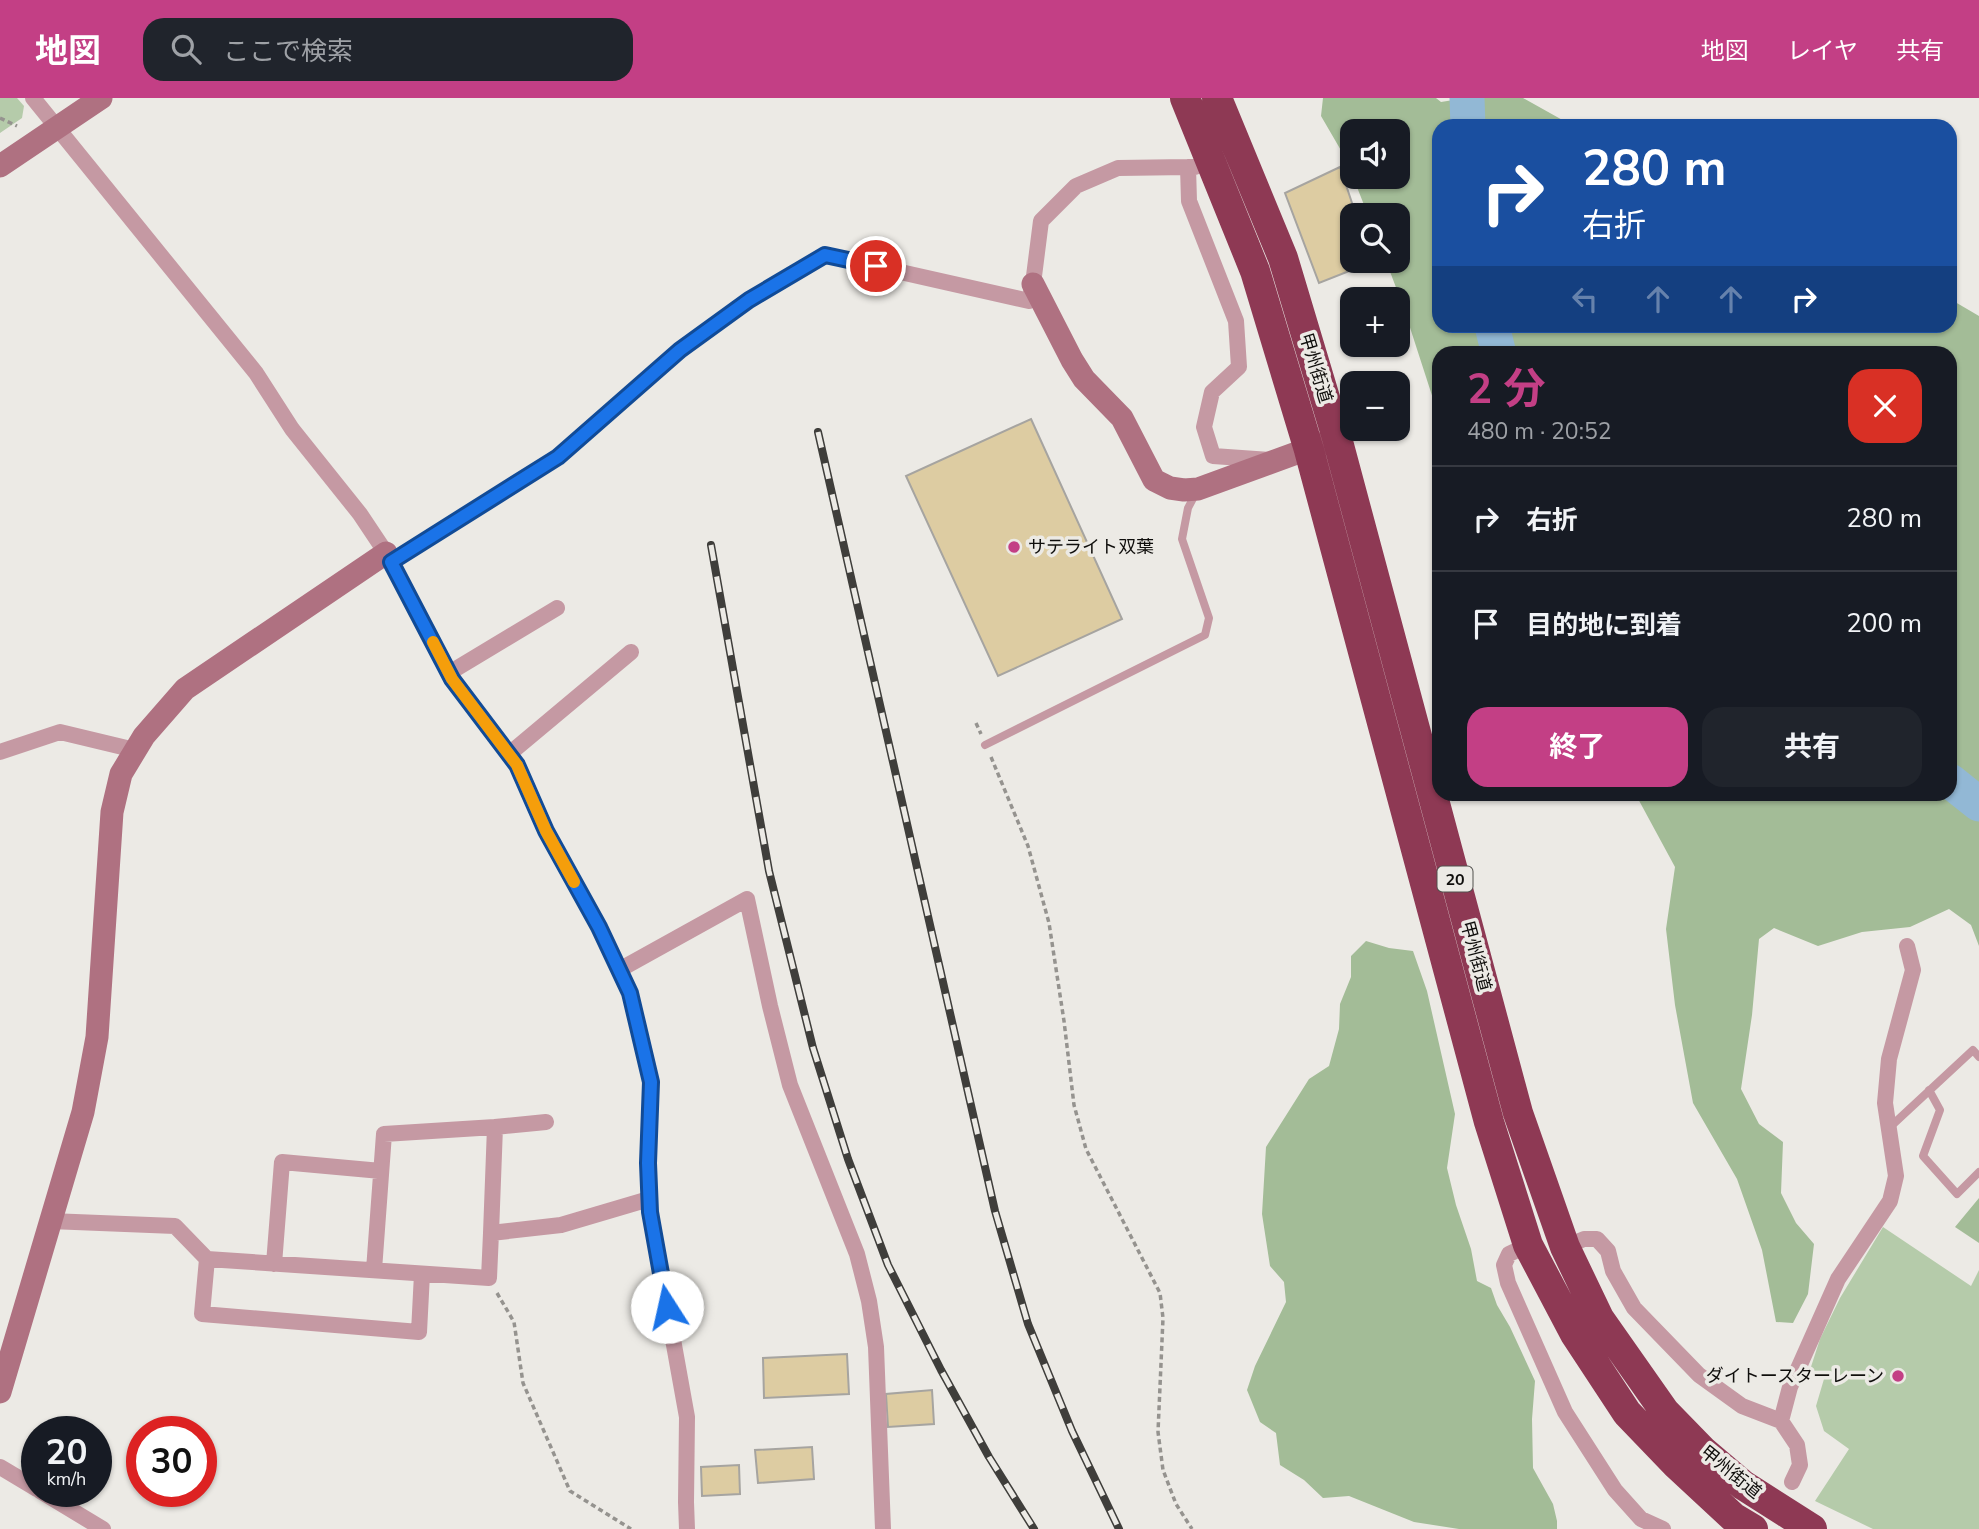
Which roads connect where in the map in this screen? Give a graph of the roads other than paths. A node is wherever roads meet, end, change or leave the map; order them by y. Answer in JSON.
{"nodes":[{"id":1,"x":33,"y":98,"type":"edge"},
{"id":2,"x":101,"y":98,"type":"edge"},
{"id":3,"x":1185,"y":98,"type":"edge"},
{"id":4,"x":1217,"y":98,"type":"edge"},
{"id":5,"x":57,"y":128,"type":"junction"},
{"id":6,"x":1200,"y":164,"type":"junction"},
{"id":7,"x":0,"y":166,"type":"edge"},
{"id":8,"x":1033,"y":284,"type":"junction"},
{"id":9,"x":1337,"y":438,"type":"junction"},
{"id":10,"x":1309,"y":450,"type":"junction"},
{"id":11,"x":1279,"y":461,"type":"junction"},
{"id":12,"x":1198,"y":489,"type":"junction"},
{"id":13,"x":388,"y":558,"type":"junction"},
{"id":14,"x":557,"y":608,"type":"dead end"},
{"id":15,"x":631,"y":652,"type":"dead end"},
{"id":16,"x":449,"y":673,"type":"junction"},
{"id":17,"x":985,"y":745,"type":"road end"},
{"id":18,"x":135,"y":750,"type":"junction"},
{"id":19,"x":0,"y":752,"type":"edge"},
{"id":20,"x":509,"y":754,"type":"junction"},
{"id":21,"x":1432,"y":792,"type":"edge"},
{"id":22,"x":1434,"y":801,"type":"edge"},
{"id":23,"x":1907,"y":946,"type":"dead end"},
{"id":24,"x":619,"y":971,"type":"junction"},
{"id":25,"x":1979,"y":1057,"type":"edge"},
{"id":26,"x":1928,"y":1090,"type":"junction"},
{"id":27,"x":546,"y":1122,"type":"dead end"},
{"id":28,"x":495,"y":1127,"type":"junction"},
{"id":29,"x":1889,"y":1128,"type":"junction"},
{"id":30,"x":381,"y":1171,"type":"junction"},
{"id":31,"x":1979,"y":1172,"type":"edge"},
{"id":32,"x":649,"y":1199,"type":"junction"},
{"id":33,"x":50,"y":1221,"type":"junction"},
{"id":34,"x":491,"y":1233,"type":"junction"},
{"id":35,"x":1528,"y":1245,"type":"junction"},
{"id":36,"x":1565,"y":1247,"type":"junction"},
{"id":37,"x":207,"y":1259,"type":"junction"},
{"id":38,"x":274,"y":1264,"type":"junction"},
{"id":39,"x":374,"y":1270,"type":"junction"},
{"id":40,"x":422,"y":1273,"type":"junction"},
{"id":41,"x":0,"y":1392,"type":"edge"},
{"id":42,"x":1781,"y":1421,"type":"junction"},
{"id":43,"x":0,"y":1467,"type":"edge"},
{"id":44,"x":21,"y":1480,"type":"edge"},
{"id":45,"x":1792,"y":1482,"type":"dead end"},
{"id":46,"x":66,"y":1507,"type":"edge"},
{"id":47,"x":103,"y":1529,"type":"edge"},
{"id":48,"x":687,"y":1529,"type":"edge"},
{"id":49,"x":883,"y":1529,"type":"edge"},
{"id":50,"x":1663,"y":1529,"type":"edge"},
{"id":51,"x":1753,"y":1529,"type":"edge"},
{"id":52,"x":1812,"y":1529,"type":"edge"}],
"edges":[{"from":1,"to":5,"type":"street"},
{"from":2,"to":5,"type":"street"},
{"from":3,"to":6,"type":"highway","name":"甲州街道","number":"20"},
{"from":4,"to":9,"type":"highway","name":"甲州街道","number":"20"},
{"from":5,"to":7,"type":"street"},
{"from":5,"to":13,"type":"street"},
{"from":6,"to":8,"type":"street"},
{"from":6,"to":10,"type":"highway","name":"甲州街道","number":"20"},
{"from":6,"to":11,"type":"street"},
{"from":8,"to":12,"type":"street"},
{"from":8,"to":13,"type":"street"},
{"from":9,"to":10,"type":"street"},
{"from":9,"to":21,"type":"highway","name":"甲州街道","number":"20"},
{"from":10,"to":11,"type":"street"},
{"from":10,"to":35,"type":"highway","name":"甲州街道","number":"20"},
{"from":11,"to":12,"type":"street"},
{"from":12,"to":17,"type":"lane"},
{"from":13,"to":16,"type":"street"},
{"from":13,"to":18,"type":"street"},
{"from":14,"to":16,"type":"street"},
{"from":15,"to":20,"type":"street"},
{"from":16,"to":20,"type":"street"},
{"from":18,"to":19,"type":"street"},
{"from":18,"to":33,"type":"street"},
{"from":20,"to":24,"type":"street"},
{"from":22,"to":36,"type":"highway","name":"甲州街道","number":"20"},
{"from":23,"to":29,"type":"street"},
{"from":24,"to":32,"type":"street"},
{"from":24,"to":49,"type":"street"},
{"from":25,"to":26,"type":"lane"},
{"from":26,"to":29,"type":"lane"},
{"from":26,"to":31,"type":"lane"},
{"from":27,"to":28,"type":"street"},
{"from":28,"to":30,"type":"street"},
{"from":28,"to":34,"type":"street"},
{"from":29,"to":42,"type":"street"},
{"from":30,"to":38,"type":"street"},
{"from":30,"to":39,"type":"street"},
{"from":32,"to":34,"type":"street"},
{"from":32,"to":48,"type":"street"},
{"from":33,"to":37,"type":"street"},
{"from":33,"to":41,"type":"street"},
{"from":34,"to":40,"type":"street"},
{"from":35,"to":50,"type":"street"},
{"from":35,"to":51,"type":"highway","name":"甲州街道","number":"20"},
{"from":36,"to":42,"type":"street"},
{"from":36,"to":52,"type":"highway","name":"甲州街道","number":"20"},
{"from":37,"to":38,"type":"street"},
{"from":37,"to":40,"type":"street"},
{"from":38,"to":39,"type":"street"},
{"from":39,"to":40,"type":"street"},
{"from":42,"to":45,"type":"street"},
{"from":43,"to":44,"type":"street"},
{"from":46,"to":47,"type":"street"}]}
